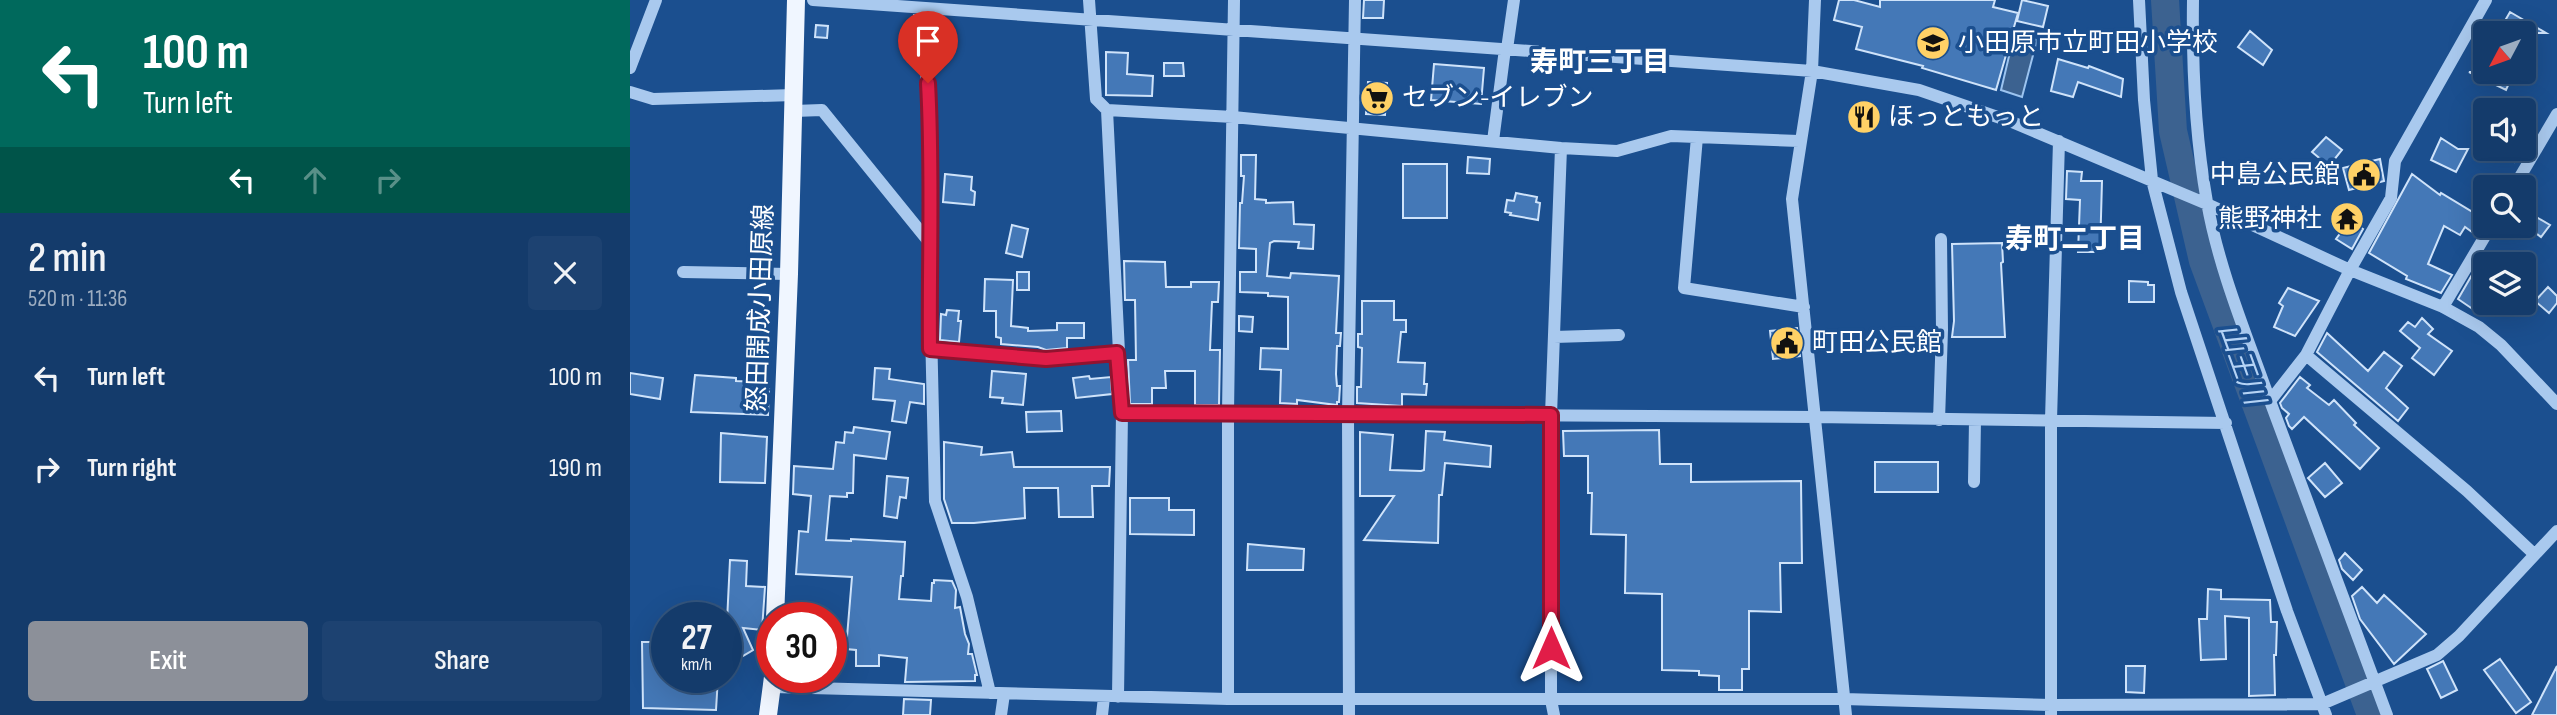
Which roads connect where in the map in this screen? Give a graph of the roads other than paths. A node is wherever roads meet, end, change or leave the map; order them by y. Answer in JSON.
{"nodes":[{"id":1,"x":656,"y":0,"type":"edge"},
{"id":2,"x":796,"y":0,"type":"edge"},
{"id":3,"x":813,"y":0,"type":"edge"},
{"id":4,"x":1089,"y":0,"type":"edge"},
{"id":5,"x":1234,"y":0,"type":"edge"},
{"id":6,"x":1355,"y":0,"type":"edge"},
{"id":7,"x":1514,"y":0,"type":"edge"},
{"id":8,"x":1815,"y":0,"type":"edge"},
{"id":9,"x":2139,"y":0,"type":"edge"},
{"id":10,"x":2193,"y":0,"type":"edge"},
{"id":11,"x":2486,"y":0,"type":"edge"},
{"id":12,"x":918,"y":8,"type":"junction"},
{"id":13,"x":1091,"y":20,"type":"junction"},
{"id":14,"x":1234,"y":31,"type":"junction"},
{"id":15,"x":1355,"y":37,"type":"junction"},
{"id":16,"x":1506,"y":49,"type":"junction"},
{"id":17,"x":630,"y":68,"type":"edge"},
{"id":18,"x":1812,"y":71,"type":"junction"},
{"id":19,"x":630,"y":92,"type":"edge"},
{"id":20,"x":794,"y":103,"type":"junction"},
{"id":21,"x":1108,"y":110,"type":"junction"},
{"id":22,"x":2557,"y":115,"type":"edge"},
{"id":23,"x":1233,"y":117,"type":"junction"},
{"id":24,"x":1353,"y":127,"type":"junction"},
{"id":25,"x":1697,"y":137,"type":"junction"},
{"id":26,"x":1493,"y":141,"type":"junction"},
{"id":27,"x":1799,"y":141,"type":"junction"},
{"id":28,"x":2059,"y":141,"type":"junction"},
{"id":29,"x":1561,"y":148,"type":"junction"},
{"id":30,"x":2521,"y":175,"type":"edge"},
{"id":31,"x":2152,"y":180,"type":"junction"},
{"id":32,"x":2207,"y":204,"type":"junction"},
{"id":33,"x":2484,"y":238,"type":"edge"},
{"id":34,"x":1941,"y":239,"type":"dead end"},
{"id":35,"x":929,"y":242,"type":"junction"},
{"id":36,"x":2350,"y":270,"type":"junction"},
{"id":37,"x":683,"y":272,"type":"dead end"},
{"id":38,"x":789,"y":274,"type":"junction"},
{"id":39,"x":1804,"y":307,"type":"junction"},
{"id":40,"x":2443,"y":307,"type":"junction"},
{"id":41,"x":1619,"y":335,"type":"dead end"},
{"id":42,"x":1554,"y":337,"type":"junction"},
{"id":43,"x":930,"y":349,"type":"junction"},
{"id":44,"x":1117,"y":353,"type":"junction"},
{"id":45,"x":2306,"y":355,"type":"junction"},
{"id":46,"x":2270,"y":401,"type":"junction"},
{"id":47,"x":2557,"y":404,"type":"edge"},
{"id":48,"x":1122,"y":413,"type":"junction"},
{"id":49,"x":1228,"y":413,"type":"junction"},
{"id":50,"x":1348,"y":415,"type":"junction"},
{"id":51,"x":1551,"y":415,"type":"junction"},
{"id":52,"x":1815,"y":417,"type":"junction"},
{"id":53,"x":1939,"y":420,"type":"junction"},
{"id":54,"x":1975,"y":420,"type":"junction"},
{"id":55,"x":2052,"y":420,"type":"junction"},
{"id":56,"x":2226,"y":423,"type":"junction"},
{"id":57,"x":1974,"y":482,"type":"dead end"},
{"id":58,"x":2557,"y":531,"type":"edge"},
{"id":59,"x":2535,"y":554,"type":"junction"},
{"id":60,"x":776,"y":602,"type":"edge"},
{"id":61,"x":2374,"y":684,"type":"junction"},
{"id":62,"x":847,"y":686,"type":"edge"},
{"id":63,"x":771,"y":693,"type":"edge"},
{"id":64,"x":990,"y":693,"type":"junction"},
{"id":65,"x":1004,"y":694,"type":"junction"},
{"id":66,"x":1111,"y":697,"type":"junction"},
{"id":67,"x":1349,"y":698,"type":"junction"},
{"id":68,"x":1228,"y":699,"type":"junction"},
{"id":69,"x":1844,"y":699,"type":"junction"},
{"id":70,"x":1551,"y":700,"type":"junction"},
{"id":71,"x":2051,"y":710,"type":"edge"},
{"id":72,"x":2222,"y":710,"type":"edge"},
{"id":73,"x":2324,"y":710,"type":"edge"},
{"id":74,"x":768,"y":715,"type":"edge"},
{"id":75,"x":1001,"y":715,"type":"edge"},
{"id":76,"x":1102,"y":715,"type":"edge"},
{"id":77,"x":1349,"y":715,"type":"edge"},
{"id":78,"x":1554,"y":715,"type":"edge"},
{"id":79,"x":1846,"y":715,"type":"edge"},
{"id":80,"x":2387,"y":715,"type":"edge"}],
"edges":[{"from":1,"to":17,"type":"street"},
{"from":2,"to":20,"type":"main road","name":"怒田開成小田原線"},
{"from":3,"to":12,"type":"street"},
{"from":4,"to":13,"type":"street"},
{"from":5,"to":14,"type":"street"},
{"from":6,"to":15,"type":"street"},
{"from":7,"to":16,"type":"street"},
{"from":8,"to":18,"type":"street"},
{"from":9,"to":31,"type":"street"},
{"from":10,"to":32,"type":"street"},
{"from":11,"to":36,"type":"street"},
{"from":12,"to":13,"type":"street"},
{"from":12,"to":35,"type":"street"},
{"from":13,"to":14,"type":"street"},
{"from":13,"to":21,"type":"street"},
{"from":14,"to":15,"type":"street"},
{"from":14,"to":23,"type":"street"},
{"from":15,"to":16,"type":"street"},
{"from":15,"to":24,"type":"street"},
{"from":16,"to":18,"type":"street"},
{"from":16,"to":26,"type":"street"},
{"from":18,"to":27,"type":"street"},
{"from":18,"to":28,"type":"street"},
{"from":19,"to":20,"type":"street"},
{"from":20,"to":35,"type":"street"},
{"from":20,"to":38,"type":"main road","name":"怒田開成小田原線"},
{"from":21,"to":23,"type":"street"},
{"from":21,"to":44,"type":"street"},
{"from":22,"to":30,"type":"street"},
{"from":23,"to":24,"type":"street"},
{"from":23,"to":49,"type":"street"},
{"from":24,"to":26,"type":"street"},
{"from":24,"to":50,"type":"street"},
{"from":25,"to":27,"type":"street"},
{"from":25,"to":29,"type":"street"},
{"from":25,"to":39,"type":"street"},
{"from":26,"to":29,"type":"street"},
{"from":27,"to":39,"type":"street"},
{"from":28,"to":31,"type":"street"},
{"from":28,"to":55,"type":"street"},
{"from":29,"to":42,"type":"street"},
{"from":31,"to":32,"type":"street"},
{"from":31,"to":56,"type":"street"},
{"from":32,"to":36,"type":"street"},
{"from":32,"to":46,"type":"street"},
{"from":33,"to":40,"type":"street"},
{"from":34,"to":53,"type":"street"},
{"from":35,"to":43,"type":"street"},
{"from":36,"to":40,"type":"street"},
{"from":36,"to":45,"type":"street"},
{"from":37,"to":38,"type":"street"},
{"from":38,"to":60,"type":"main road","name":"怒田開成小田原線"},
{"from":39,"to":52,"type":"street"},
{"from":40,"to":47,"type":"street"},
{"from":41,"to":42,"type":"street"},
{"from":42,"to":51,"type":"street"},
{"from":43,"to":44,"type":"street"},
{"from":43,"to":64,"type":"street"},
{"from":44,"to":48,"type":"street"},
{"from":45,"to":46,"type":"street"},
{"from":45,"to":59,"type":"street"},
{"from":46,"to":61,"type":"street"},
{"from":48,"to":49,"type":"street"},
{"from":48,"to":66,"type":"street"},
{"from":49,"to":50,"type":"street"},
{"from":49,"to":68,"type":"street"},
{"from":50,"to":51,"type":"street"},
{"from":50,"to":67,"type":"street"},
{"from":51,"to":52,"type":"street"},
{"from":51,"to":70,"type":"street"},
{"from":52,"to":53,"type":"street"},
{"from":52,"to":69,"type":"street"},
{"from":53,"to":54,"type":"street"},
{"from":54,"to":55,"type":"street"},
{"from":54,"to":57,"type":"street"},
{"from":55,"to":56,"type":"street"},
{"from":55,"to":71,"type":"street"},
{"from":56,"to":73,"type":"street"},
{"from":58,"to":59,"type":"street"},
{"from":59,"to":61,"type":"street"},
{"from":61,"to":73,"type":"street"},
{"from":61,"to":80,"type":"street"},
{"from":62,"to":64,"type":"street"},
{"from":63,"to":74,"type":"main road"},
{"from":64,"to":65,"type":"street"},
{"from":65,"to":66,"type":"street"},
{"from":65,"to":75,"type":"street"},
{"from":66,"to":68,"type":"street"},
{"from":66,"to":76,"type":"street"},
{"from":67,"to":68,"type":"street"},
{"from":67,"to":70,"type":"street"},
{"from":67,"to":77,"type":"street"},
{"from":69,"to":70,"type":"street"},
{"from":69,"to":71,"type":"street"},
{"from":69,"to":79,"type":"street"},
{"from":70,"to":78,"type":"street"},
{"from":71,"to":72,"type":"street"},
{"from":72,"to":73,"type":"street"}]}
